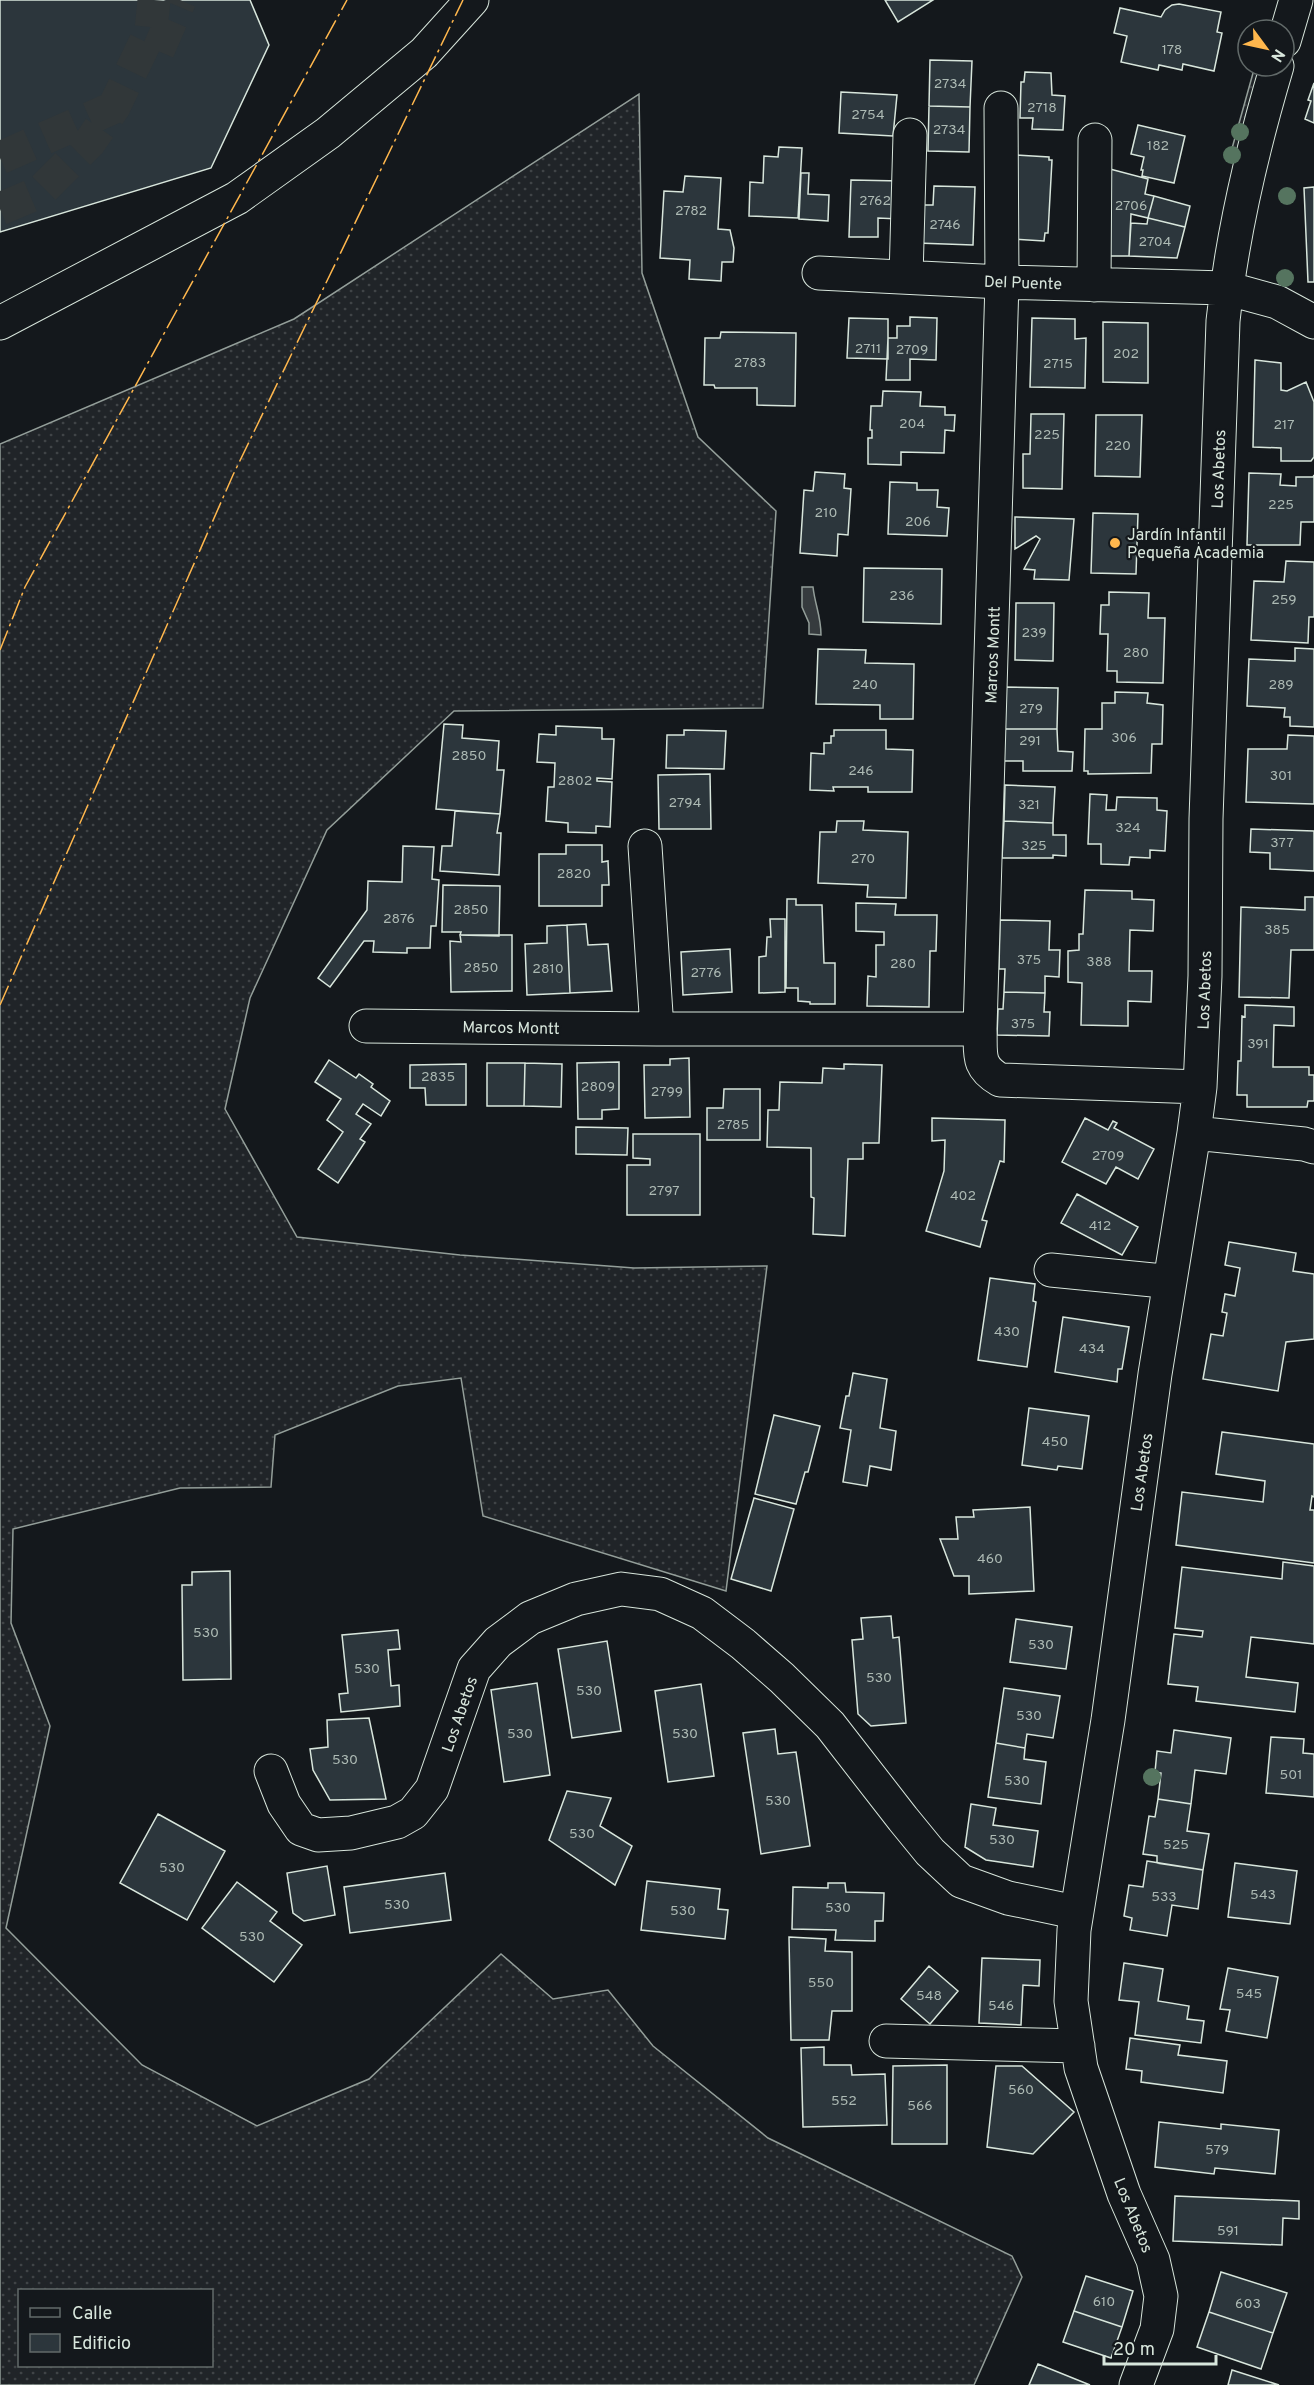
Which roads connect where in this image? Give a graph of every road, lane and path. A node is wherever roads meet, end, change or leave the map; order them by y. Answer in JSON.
{"nodes":[{"id":1,"x":472,"y":0,"type":"edge"},
{"id":2,"x":1296,"y":0,"type":"edge"},
{"id":3,"x":1291,"y":18,"type":"edge"},
{"id":4,"x":1274,"y":78,"type":"edge"},
{"id":5,"x":1001,"y":108,"type":"dead end"},
{"id":6,"x":910,"y":135,"type":"dead end"},
{"id":7,"x":1095,"y":140,"type":"dead end"},
{"id":8,"x":819,"y":273,"type":"dead end"},
{"id":9,"x":906,"y":277,"type":"junction"},
{"id":10,"x":1002,"y":282,"type":"junction"},
{"id":11,"x":1094,"y":285,"type":"junction"},
{"id":12,"x":1226,"y":288,"type":"junction"},
{"id":13,"x":1314,"y":321,"type":"edge"},
{"id":14,"x":0,"y":323,"type":"edge"},
{"id":15,"x":645,"y":846,"type":"dead end"},
{"id":16,"x":366,"y":1026,"type":"dead end"},
{"id":17,"x":657,"y":1029,"type":"junction"},
{"id":18,"x":980,"y":1029,"type":"junction"},
{"id":19,"x":1200,"y":1087,"type":"junction"},
{"id":20,"x":1194,"y":1133,"type":"junction"},
{"id":21,"x":1314,"y":1147,"type":"edge"},
{"id":22,"x":1051,"y":1270,"type":"dead end"},
{"id":23,"x":1170,"y":1279,"type":"junction"},
{"id":24,"x":271,"y":1771,"type":"dead end"},
{"id":25,"x":1075,"y":1912,"type":"junction"},
{"id":26,"x":886,"y":2041,"type":"dead end"},
{"id":27,"x":1078,"y":2046,"type":"junction"},
{"id":28,"x":1136,"y":2385,"type":"edge"}],
"edges":[{"from":1,"to":14,"type":"street"},
{"from":2,"to":3,"type":"street"},
{"from":4,"to":12,"type":"street","name":"Los Abetos"},
{"from":5,"to":10,"type":"street","name":"Marcos Montt"},
{"from":6,"to":9,"type":"street"},
{"from":7,"to":11,"type":"street"},
{"from":8,"to":9,"type":"street","name":"Del Puente"},
{"from":9,"to":10,"type":"street","name":"Del Puente"},
{"from":10,"to":11,"type":"street","name":"Del Puente"},
{"from":10,"to":18,"type":"street","name":"Marcos Montt"},
{"from":11,"to":12,"type":"street","name":"Del Puente"},
{"from":12,"to":13,"type":"street","name":"Del Puente"},
{"from":12,"to":19,"type":"street","name":"Los Abetos"},
{"from":15,"to":17,"type":"street"},
{"from":16,"to":17,"type":"street","name":"Marcos Montt"},
{"from":17,"to":18,"type":"street","name":"Marcos Montt"},
{"from":18,"to":19,"type":"street","name":"Marcos Montt"},
{"from":19,"to":20,"type":"street","name":"Los Abetos"},
{"from":20,"to":21,"type":"street"},
{"from":20,"to":23,"type":"street","name":"Los Abetos"},
{"from":22,"to":23,"type":"street"},
{"from":23,"to":25,"type":"street","name":"Los Abetos"},
{"from":24,"to":25,"type":"street","name":"Los Abetos"},
{"from":25,"to":27,"type":"street","name":"Los Abetos"},
{"from":26,"to":27,"type":"street"},
{"from":27,"to":28,"type":"street","name":"Los Abetos"}]}
